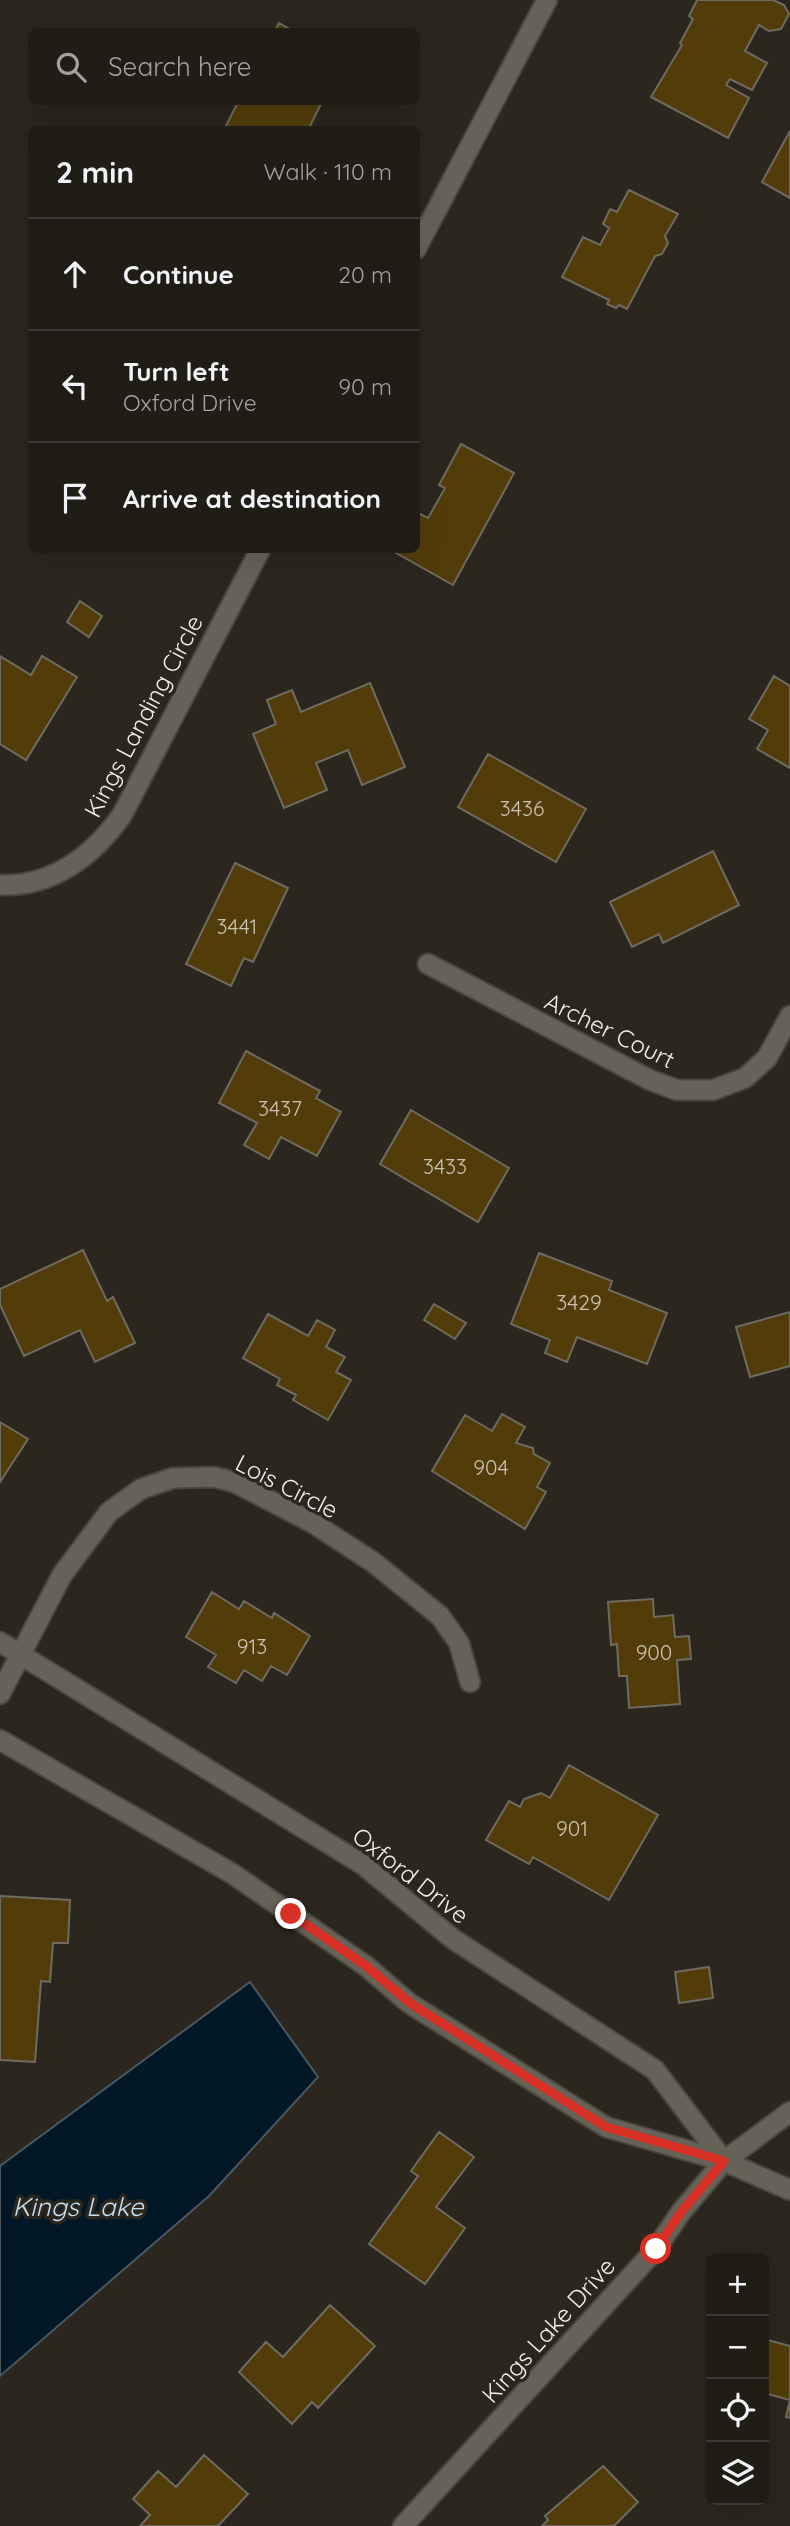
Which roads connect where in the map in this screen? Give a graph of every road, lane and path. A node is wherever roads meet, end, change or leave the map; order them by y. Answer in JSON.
{"nodes":[{"id":1,"x":547,"y":0,"type":"edge"},
{"id":2,"x":420,"y":241,"type":"edge"},
{"id":3,"x":258,"y":553,"type":"edge"},
{"id":4,"x":0,"y":885,"type":"edge"},
{"id":5,"x":428,"y":964,"type":"dead end"},
{"id":6,"x":790,"y":1016,"type":"edge"},
{"id":7,"x":0,"y":1642,"type":"edge"},
{"id":8,"x":21,"y":1654,"type":"junction"},
{"id":9,"x":470,"y":1682,"type":"dead end"},
{"id":10,"x":0,"y":1694,"type":"edge"},
{"id":11,"x":0,"y":1740,"type":"edge"},
{"id":12,"x":790,"y":2112,"type":"edge"},
{"id":13,"x":724,"y":2161,"type":"junction"},
{"id":14,"x":790,"y":2190,"type":"edge"},
{"id":15,"x":403,"y":2526,"type":"edge"}],
"edges":[{"from":1,"to":2,"type":"street"},
{"from":3,"to":4,"type":"street","name":"Kings Landing Circle"},
{"from":5,"to":6,"type":"street","name":"Archer Court"},
{"from":7,"to":8,"type":"street","name":"Oxford Drive"},
{"from":8,"to":9,"type":"street","name":"Lois Circle"},
{"from":8,"to":10,"type":"street","name":"Lois Circle"},
{"from":8,"to":13,"type":"street","name":"Oxford Drive"},
{"from":11,"to":13,"type":"street","name":"Oxford Drive"},
{"from":12,"to":13,"type":"street","name":"Kings Lake Drive"},
{"from":13,"to":14,"type":"street","name":"Oxford Drive"},
{"from":13,"to":15,"type":"street","name":"Kings Lake Drive"}]}
